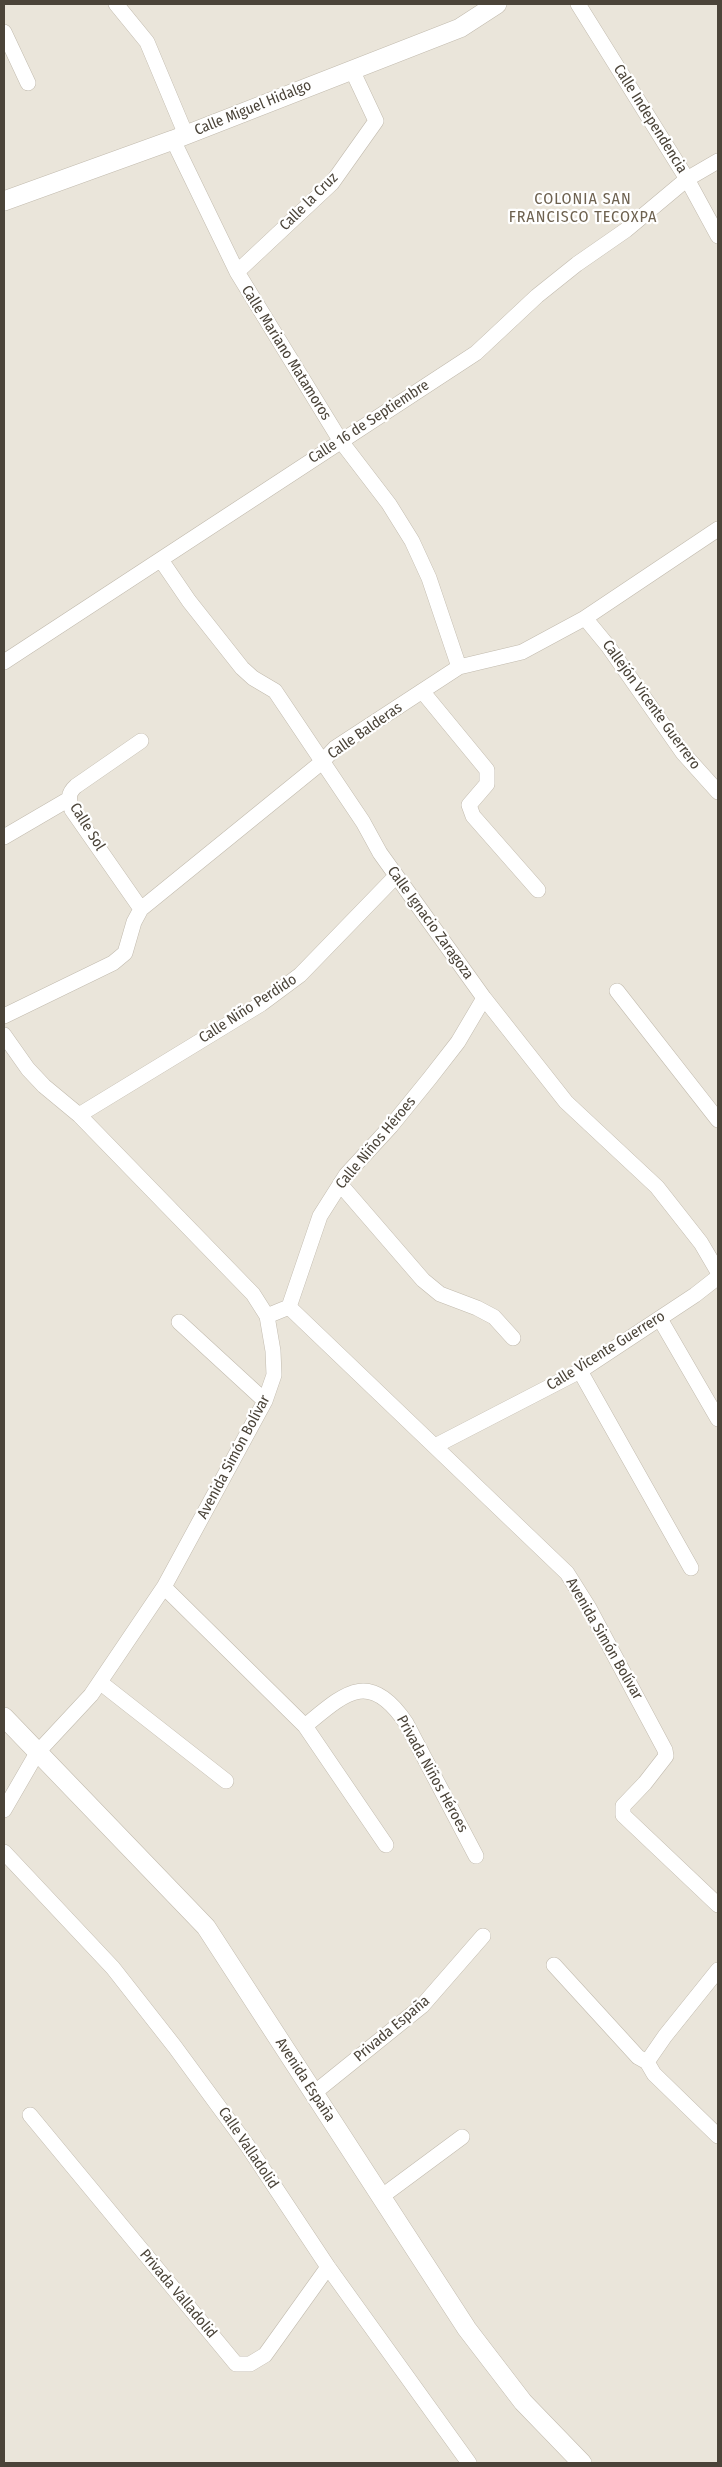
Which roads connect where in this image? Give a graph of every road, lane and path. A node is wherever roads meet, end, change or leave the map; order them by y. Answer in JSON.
{"nodes":[{"id":1,"x":116,"y":4,"type":"edge"},
{"id":2,"x":497,"y":4,"type":"edge"},
{"id":3,"x":578,"y":4,"type":"edge"},
{"id":4,"x":4,"y":32,"type":"edge"},
{"id":5,"x":352,"y":70,"type":"junction"},
{"id":6,"x":28,"y":82,"type":"dead end"},
{"id":7,"x":180,"y":138,"type":"junction"},
{"id":8,"x":718,"y":161,"type":"edge"},
{"id":9,"x":688,"y":179,"type":"junction"},
{"id":10,"x":4,"y":201,"type":"edge"},
{"id":11,"x":718,"y":236,"type":"edge"},
{"id":12,"x":237,"y":272,"type":"junction"},
{"id":13,"x":340,"y":440,"type":"junction"},
{"id":14,"x":718,"y":529,"type":"edge"},
{"id":15,"x":161,"y":560,"type":"junction"},
{"id":16,"x":585,"y":618,"type":"junction"},
{"id":17,"x":4,"y":662,"type":"edge"},
{"id":18,"x":459,"y":667,"type":"junction"},
{"id":19,"x":422,"y":691,"type":"junction"},
{"id":20,"x":141,"y":740,"type":"dead end"},
{"id":21,"x":322,"y":762,"type":"junction"},
{"id":22,"x":718,"y":792,"type":"edge"},
{"id":23,"x":69,"y":799,"type":"junction"},
{"id":24,"x":4,"y":838,"type":"edge"},
{"id":25,"x":396,"y":876,"type":"junction"},
{"id":26,"x":538,"y":890,"type":"dead end"},
{"id":27,"x":141,"y":909,"type":"junction"},
{"id":28,"x":616,"y":991,"type":"dead end"},
{"id":29,"x":484,"y":998,"type":"junction"},
{"id":30,"x":4,"y":1016,"type":"edge"},
{"id":31,"x":4,"y":1035,"type":"edge"},
{"id":32,"x":79,"y":1115,"type":"junction"},
{"id":33,"x":718,"y":1120,"type":"edge"},
{"id":34,"x":340,"y":1184,"type":"junction"},
{"id":35,"x":718,"y":1272,"type":"edge"},
{"id":36,"x":718,"y":1277,"type":"edge"},
{"id":37,"x":289,"y":1307,"type":"junction"},
{"id":38,"x":267,"y":1316,"type":"junction"},
{"id":39,"x":660,"y":1319,"type":"junction"},
{"id":40,"x":179,"y":1322,"type":"dead end"},
{"id":41,"x":513,"y":1338,"type":"dead end"},
{"id":42,"x":580,"y":1371,"type":"junction"},
{"id":43,"x":265,"y":1401,"type":"junction"},
{"id":44,"x":718,"y":1419,"type":"edge"},
{"id":45,"x":436,"y":1446,"type":"junction"},
{"id":46,"x":691,"y":1568,"type":"dead end"},
{"id":47,"x":164,"y":1587,"type":"junction"},
{"id":48,"x":101,"y":1683,"type":"junction"},
{"id":49,"x":4,"y":1717,"type":"edge"},
{"id":50,"x":305,"y":1726,"type":"junction"},
{"id":51,"x":37,"y":1752,"type":"junction"},
{"id":52,"x":226,"y":1780,"type":"dead end"},
{"id":53,"x":4,"y":1810,"type":"edge"},
{"id":54,"x":386,"y":1845,"type":"dead end"},
{"id":55,"x":4,"y":1852,"type":"edge"},
{"id":56,"x":476,"y":1856,"type":"dead end"},
{"id":57,"x":718,"y":1905,"type":"edge"},
{"id":58,"x":483,"y":1936,"type":"dead end"},
{"id":59,"x":554,"y":1965,"type":"dead end"},
{"id":60,"x":718,"y":1970,"type":"edge"},
{"id":61,"x":647,"y":2062,"type":"junction"},
{"id":62,"x":314,"y":2093,"type":"junction"},
{"id":63,"x":30,"y":2116,"type":"dead end"},
{"id":64,"x":718,"y":2136,"type":"edge"},
{"id":65,"x":462,"y":2137,"type":"dead end"},
{"id":66,"x":381,"y":2196,"type":"junction"},
{"id":67,"x":328,"y":2267,"type":"junction"},
{"id":68,"x":469,"y":2463,"type":"edge"},
{"id":69,"x":582,"y":2463,"type":"edge"}],
"edges":[{"from":1,"to":7,"type":"street","name":"Calle Mariano Matamoros"},
{"from":2,"to":5,"type":"street","name":"Calle Miguel Hidalgo"},
{"from":3,"to":9,"type":"street","name":"Calle Independencia"},
{"from":4,"to":6,"type":"street"},
{"from":5,"to":7,"type":"street","name":"Calle Miguel Hidalgo"},
{"from":5,"to":12,"type":"street","name":"Calle la Cruz"},
{"from":7,"to":10,"type":"street","name":"Calle Miguel Hidalgo"},
{"from":7,"to":12,"type":"street","name":"Calle Mariano Matamoros"},
{"from":8,"to":9,"type":"street","name":"Calle 16 de Septiembre"},
{"from":9,"to":11,"type":"street","name":"Calle Independencia"},
{"from":9,"to":13,"type":"street","name":"Calle 16 de Septiembre"},
{"from":12,"to":13,"type":"street","name":"Calle Mariano Matamoros"},
{"from":13,"to":15,"type":"street","name":"Calle 16 de Septiembre"},
{"from":13,"to":18,"type":"street","name":"Calle Mariano Matamoros"},
{"from":14,"to":16,"type":"street","name":"Calle Balderas"},
{"from":15,"to":17,"type":"street","name":"Calle 16 de Septiembre"},
{"from":15,"to":21,"type":"street","name":"Calle Ignacio Zaragoza"},
{"from":16,"to":18,"type":"street","name":"Calle Balderas"},
{"from":16,"to":22,"type":"street","name":"Callejón Vicente Guerrero"},
{"from":18,"to":19,"type":"street","name":"Calle Balderas"},
{"from":19,"to":21,"type":"street","name":"Calle Balderas"},
{"from":19,"to":26,"type":"street"},
{"from":20,"to":23,"type":"street","name":"Calle Sol"},
{"from":21,"to":25,"type":"street","name":"Calle Ignacio Zaragoza"},
{"from":21,"to":27,"type":"street","name":"Calle Balderas"},
{"from":23,"to":24,"type":"street"},
{"from":23,"to":27,"type":"street","name":"Calle Sol"},
{"from":25,"to":29,"type":"street","name":"Calle Ignacio Zaragoza"},
{"from":25,"to":32,"type":"street","name":"Calle Niño Perdido"},
{"from":27,"to":30,"type":"street","name":"Calle Balderas"},
{"from":28,"to":33,"type":"street"},
{"from":29,"to":34,"type":"street","name":"Calle Niños Héroes"},
{"from":29,"to":35,"type":"street","name":"Calle Ignacio Zaragoza"},
{"from":31,"to":32,"type":"street","name":"Avenida Simón Bolívar"},
{"from":32,"to":38,"type":"street","name":"Avenida Simón Bolívar"},
{"from":34,"to":37,"type":"street","name":"Calle Niños Héroes"},
{"from":34,"to":41,"type":"street"},
{"from":36,"to":39,"type":"street","name":"Calle Vicente Guerrero"},
{"from":37,"to":38,"type":"street"},
{"from":37,"to":45,"type":"street","name":"Avenida Simón Bolívar"},
{"from":38,"to":43,"type":"street","name":"Avenida Simón Bolívar"},
{"from":39,"to":42,"type":"street","name":"Calle Vicente Guerrero"},
{"from":39,"to":44,"type":"street"},
{"from":40,"to":43,"type":"street"},
{"from":42,"to":45,"type":"street","name":"Calle Vicente Guerrero"},
{"from":42,"to":46,"type":"street"},
{"from":43,"to":47,"type":"street","name":"Avenida Simón Bolívar"},
{"from":45,"to":57,"type":"street","name":"Avenida Simón Bolívar"},
{"from":47,"to":48,"type":"street","name":"Avenida Simón Bolívar"},
{"from":47,"to":50,"type":"street"},
{"from":48,"to":51,"type":"street","name":"Avenida Simón Bolívar"},
{"from":48,"to":52,"type":"street"},
{"from":49,"to":51,"type":"street","name":"Avenida España"},
{"from":50,"to":54,"type":"street"},
{"from":50,"to":56,"type":"street","name":"Privada Niños Héroes"},
{"from":51,"to":53,"type":"street","name":"Avenida Simón Bolívar"},
{"from":51,"to":62,"type":"street","name":"Avenida España"},
{"from":55,"to":67,"type":"street","name":"Calle Valladolid"},
{"from":58,"to":62,"type":"street","name":"Privada España"},
{"from":59,"to":61,"type":"street"},
{"from":60,"to":61,"type":"street"},
{"from":61,"to":64,"type":"street"},
{"from":62,"to":66,"type":"street","name":"Avenida España"},
{"from":63,"to":67,"type":"street","name":"Privada Valladolid"},
{"from":65,"to":66,"type":"street"},
{"from":66,"to":69,"type":"street","name":"Avenida España"},
{"from":67,"to":68,"type":"street","name":"Calle Valladolid"}]}
